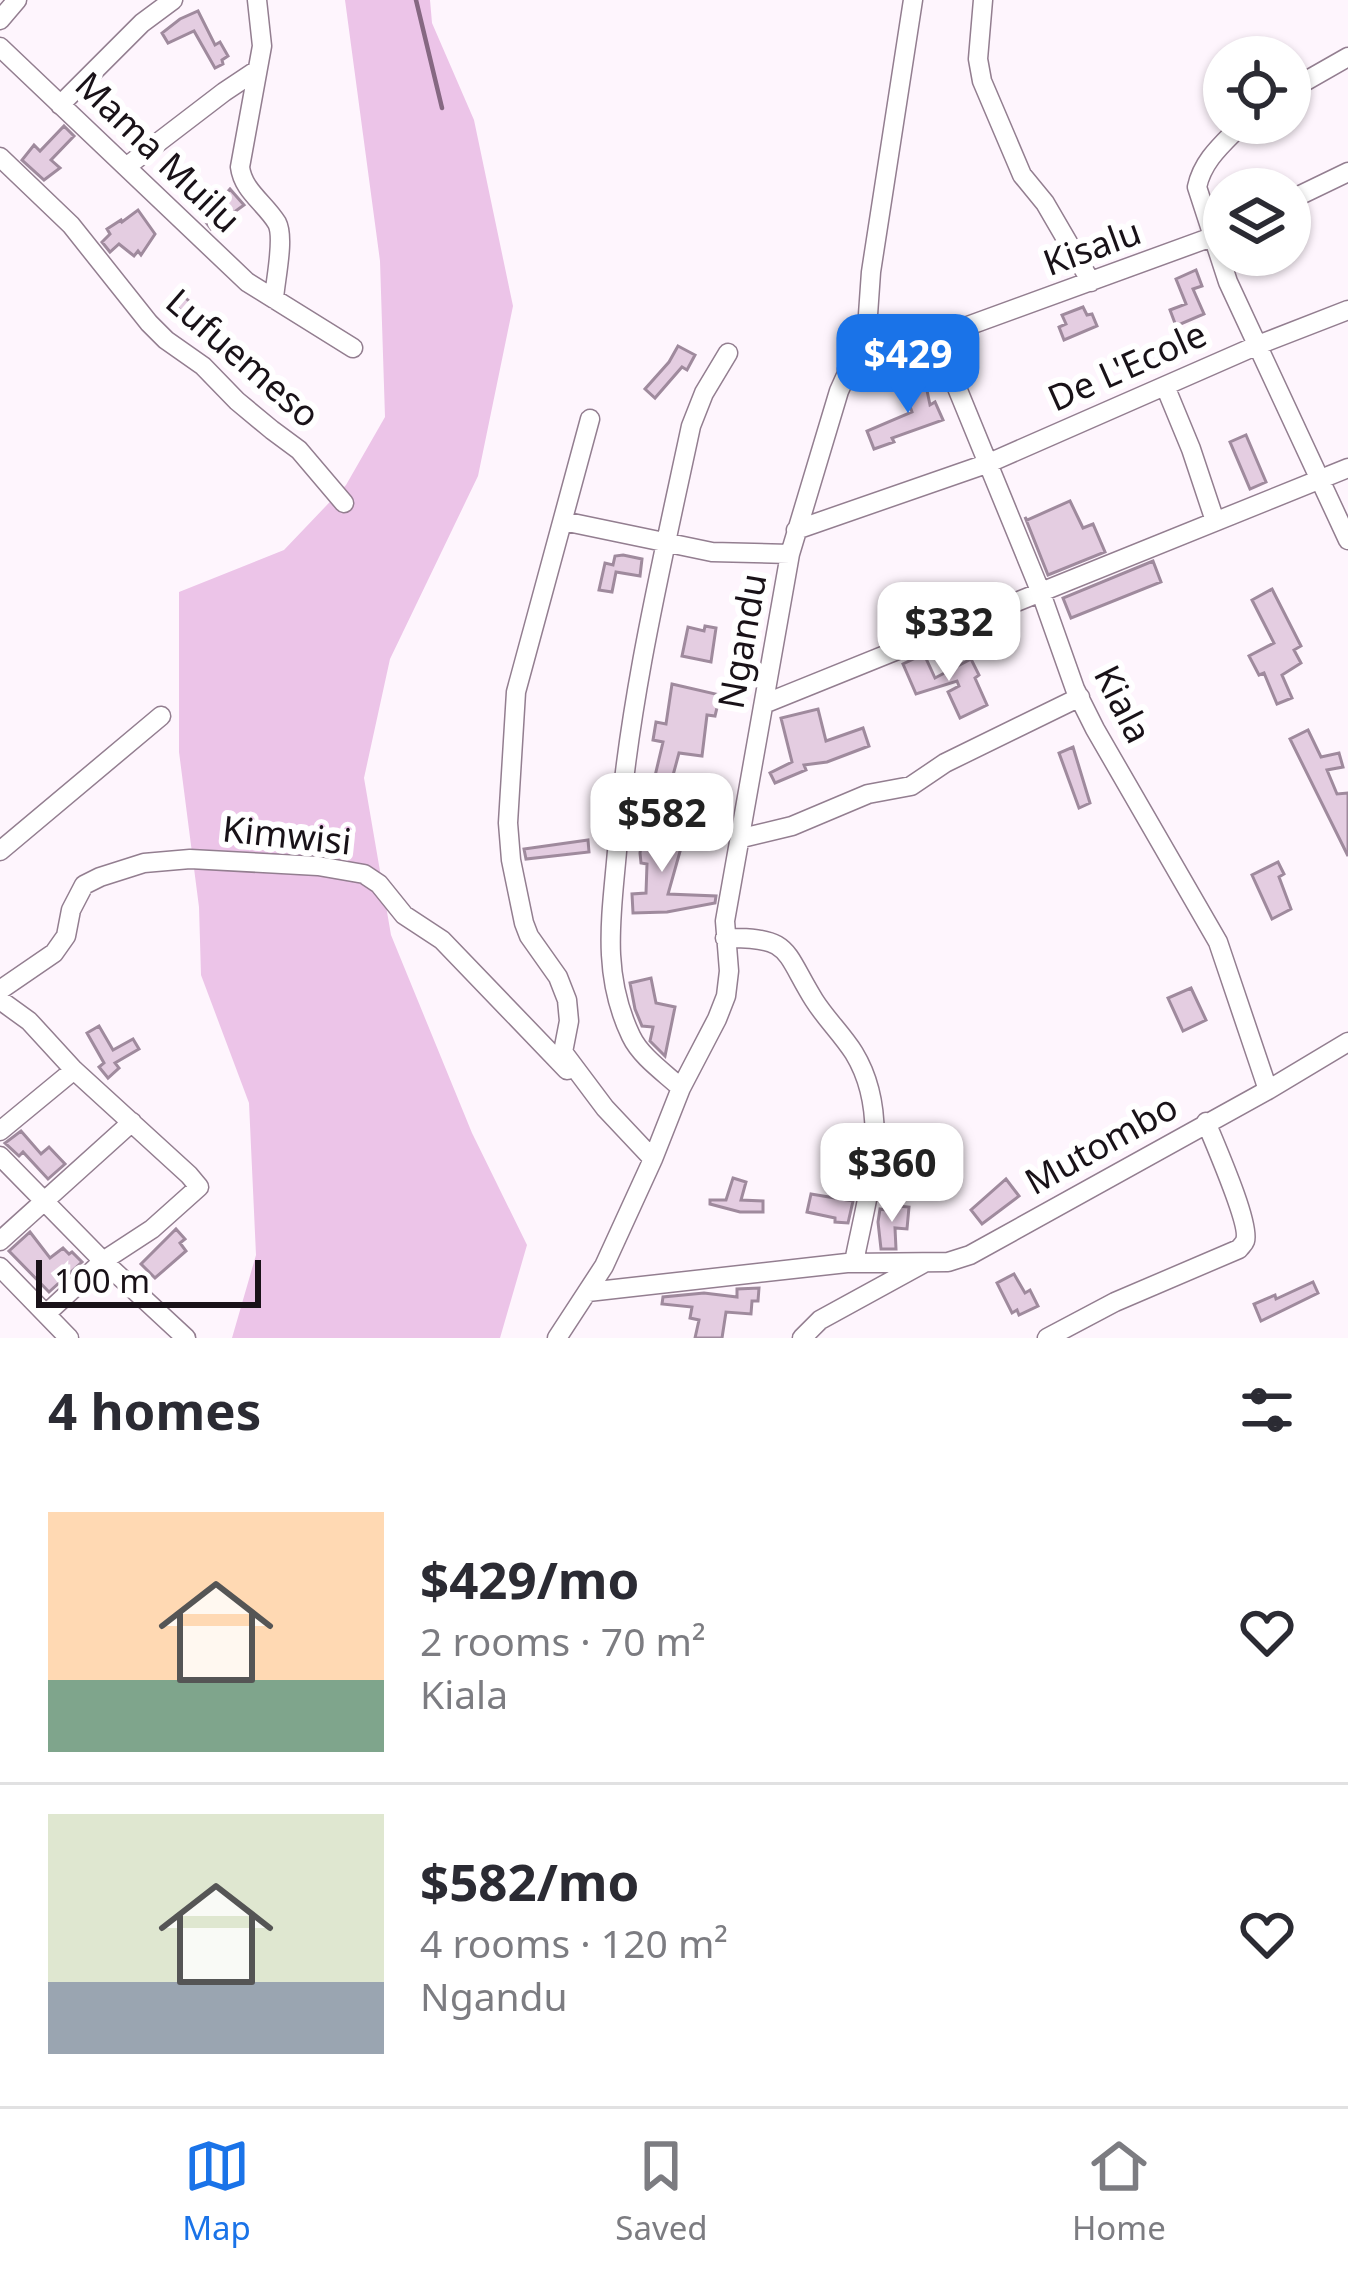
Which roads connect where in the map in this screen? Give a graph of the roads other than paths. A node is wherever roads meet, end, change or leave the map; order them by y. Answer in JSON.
{"nodes":[{"id":1,"x":17,"y":0,"type":"edge"},
{"id":2,"x":173,"y":0,"type":"edge"},
{"id":3,"x":257,"y":0,"type":"edge"},
{"id":4,"x":913,"y":0,"type":"edge"},
{"id":5,"x":982,"y":0,"type":"edge"},
{"id":6,"x":0,"y":20,"type":"edge"},
{"id":7,"x":0,"y":47,"type":"edge"},
{"id":8,"x":1348,"y":57,"type":"edge"},
{"id":9,"x":257,"y":70,"type":"junction"},
{"id":10,"x":1311,"y":78,"type":"edge"},
{"id":11,"x":60,"y":105,"type":"junction"},
{"id":12,"x":1223,"y":144,"type":"edge"},
{"id":13,"x":0,"y":157,"type":"edge"},
{"id":14,"x":125,"y":167,"type":"junction"},
{"id":15,"x":1203,"y":168,"type":"edge"},
{"id":16,"x":1203,"y":168,"type":"edge"},
{"id":17,"x":1348,"y":172,"type":"edge"},
{"id":18,"x":1311,"y":190,"type":"edge"},
{"id":19,"x":1203,"y":201,"type":"edge"},
{"id":20,"x":1203,"y":241,"type":"edge"},
{"id":21,"x":1227,"y":276,"type":"edge"},
{"id":22,"x":1091,"y":282,"type":"junction"},
{"id":23,"x":274,"y":299,"type":"junction"},
{"id":24,"x":1348,"y":310,"type":"edge"},
{"id":25,"x":937,"y":339,"type":"junction"},
{"id":26,"x":1258,"y":345,"type":"junction"},
{"id":27,"x":353,"y":348,"type":"dead end"},
{"id":28,"x":728,"y":353,"type":"dead end"},
{"id":29,"x":847,"y":370,"type":"junction"},
{"id":30,"x":1165,"y":386,"type":"junction"},
{"id":31,"x":590,"y":418,"type":"dead end"},
{"id":32,"x":989,"y":463,"type":"junction"},
{"id":33,"x":1348,"y":468,"type":"edge"},
{"id":34,"x":1322,"y":479,"type":"junction"},
{"id":35,"x":344,"y":503,"type":"dead end"},
{"id":36,"x":563,"y":521,"type":"junction"},
{"id":37,"x":1215,"y":521,"type":"junction"},
{"id":38,"x":796,"y":530,"type":"junction"},
{"id":39,"x":1348,"y":540,"type":"edge"},
{"id":40,"x":666,"y":543,"type":"junction"},
{"id":41,"x":790,"y":554,"type":"junction"},
{"id":42,"x":1041,"y":593,"type":"junction"},
{"id":43,"x":1080,"y":698,"type":"junction"},
{"id":44,"x":764,"y":704,"type":"junction"},
{"id":45,"x":160,"y":716,"type":"dead end"},
{"id":46,"x":742,"y":838,"type":"junction"},
{"id":47,"x":0,"y":851,"type":"edge"},
{"id":48,"x":725,"y":938,"type":"junction"},
{"id":49,"x":0,"y":990,"type":"edge"},
{"id":50,"x":0,"y":1000,"type":"edge"},
{"id":51,"x":1348,"y":1042,"type":"edge"},
{"id":52,"x":74,"y":1070,"type":"junction"},
{"id":53,"x":681,"y":1088,"type":"junction"},
{"id":54,"x":1268,"y":1090,"type":"junction"},
{"id":55,"x":605,"y":1108,"type":"junction"},
{"id":56,"x":132,"y":1122,"type":"junction"},
{"id":57,"x":1206,"y":1122,"type":"junction"},
{"id":58,"x":0,"y":1131,"type":"edge"},
{"id":59,"x":0,"y":1156,"type":"edge"},
{"id":60,"x":653,"y":1160,"type":"junction"},
{"id":61,"x":43,"y":1200,"type":"junction"},
{"id":62,"x":0,"y":1241,"type":"edge"},
{"id":63,"x":103,"y":1261,"type":"junction"},
{"id":64,"x":854,"y":1262,"type":"junction"},
{"id":65,"x":924,"y":1263,"type":"junction"},
{"id":66,"x":0,"y":1267,"type":"edge"},
{"id":67,"x":588,"y":1292,"type":"junction"},
{"id":68,"x":46,"y":1314,"type":"junction"},
{"id":69,"x":69,"y":1338,"type":"edge"},
{"id":70,"x":186,"y":1338,"type":"edge"},
{"id":71,"x":557,"y":1338,"type":"edge"},
{"id":72,"x":802,"y":1338,"type":"edge"},
{"id":73,"x":1047,"y":1338,"type":"edge"}],
"edges":[{"from":1,"to":6,"type":"street"},
{"from":2,"to":11,"type":"street"},
{"from":3,"to":9,"type":"street"},
{"from":4,"to":29,"type":"street","name":"Ngandu"},
{"from":5,"to":22,"type":"street"},
{"from":7,"to":11,"type":"street","name":"Mama Muilu"},
{"from":8,"to":10,"type":"street"},
{"from":9,"to":14,"type":"street"},
{"from":9,"to":23,"type":"street"},
{"from":11,"to":14,"type":"street","name":"Mama Muilu"},
{"from":12,"to":16,"type":"street"},
{"from":13,"to":35,"type":"street","name":"Lufuemeso"},
{"from":14,"to":23,"type":"street","name":"Mama Muilu"},
{"from":15,"to":19,"type":"street"},
{"from":17,"to":18,"type":"street"},
{"from":20,"to":22,"type":"street","name":"Kisalu"},
{"from":21,"to":26,"type":"street"},
{"from":22,"to":25,"type":"street","name":"Kisalu"},
{"from":23,"to":27,"type":"street","name":"Mama Muilu"},
{"from":24,"to":26,"type":"street","name":"De L'Ecole"},
{"from":25,"to":29,"type":"street","name":"Kisalu"},
{"from":25,"to":32,"type":"street","name":"Kiala"},
{"from":26,"to":30,"type":"street","name":"De L'Ecole"},
{"from":26,"to":34,"type":"street"},
{"from":28,"to":40,"type":"street"},
{"from":29,"to":38,"type":"street","name":"Ngandu"},
{"from":30,"to":32,"type":"street","name":"De L'Ecole"},
{"from":30,"to":37,"type":"street"},
{"from":31,"to":36,"type":"street"},
{"from":32,"to":38,"type":"street","name":"De L'Ecole"},
{"from":32,"to":42,"type":"street","name":"Kiala"},
{"from":33,"to":34,"type":"street"},
{"from":34,"to":37,"type":"street"},
{"from":34,"to":39,"type":"street"},
{"from":36,"to":40,"type":"street"},
{"from":36,"to":55,"type":"street"},
{"from":37,"to":42,"type":"street"},
{"from":38,"to":41,"type":"street","name":"Ngandu"},
{"from":40,"to":41,"type":"street"},
{"from":40,"to":53,"type":"street"},
{"from":41,"to":44,"type":"street","name":"Ngandu"},
{"from":42,"to":43,"type":"street","name":"Kiala"},
{"from":42,"to":44,"type":"street"},
{"from":43,"to":46,"type":"street"},
{"from":43,"to":54,"type":"street","name":"Kiala"},
{"from":44,"to":46,"type":"street","name":"Ngandu"},
{"from":45,"to":47,"type":"street"},
{"from":46,"to":48,"type":"street","name":"Ngandu"},
{"from":48,"to":53,"type":"street","name":"Ngandu"},
{"from":48,"to":64,"type":"street"},
{"from":49,"to":55,"type":"street","name":"Kimwisi"},
{"from":50,"to":52,"type":"street"},
{"from":51,"to":54,"type":"street","name":"Mutombo"},
{"from":52,"to":56,"type":"street"},
{"from":52,"to":58,"type":"street"},
{"from":53,"to":60,"type":"street","name":"Ngandu"},
{"from":54,"to":57,"type":"street","name":"Mutombo"},
{"from":55,"to":60,"type":"street"},
{"from":56,"to":61,"type":"street"},
{"from":56,"to":63,"type":"street"},
{"from":57,"to":65,"type":"street","name":"Mutombo"},
{"from":57,"to":73,"type":"street"},
{"from":59,"to":61,"type":"street"},
{"from":60,"to":67,"type":"street","name":"Ngandu"},
{"from":61,"to":62,"type":"street"},
{"from":61,"to":63,"type":"street"},
{"from":63,"to":68,"type":"street"},
{"from":63,"to":70,"type":"street"},
{"from":64,"to":65,"type":"street","name":"Mutombo"},
{"from":64,"to":67,"type":"street","name":"Mutombo"},
{"from":65,"to":72,"type":"street"},
{"from":66,"to":68,"type":"street"},
{"from":67,"to":71,"type":"street","name":"Ngandu"},
{"from":68,"to":69,"type":"street"}]}
